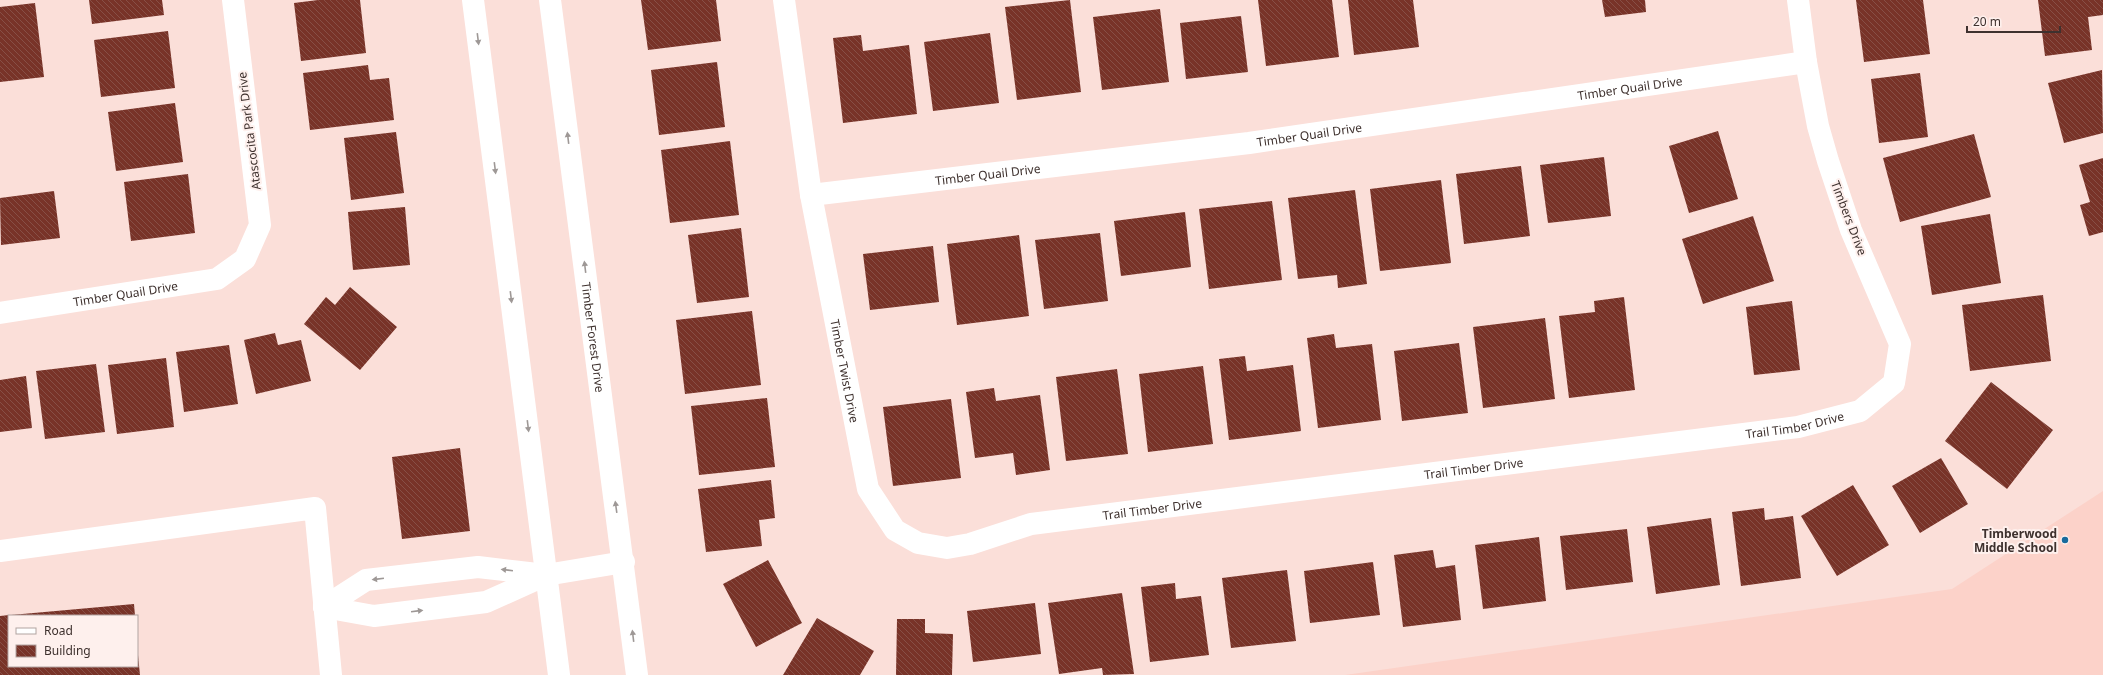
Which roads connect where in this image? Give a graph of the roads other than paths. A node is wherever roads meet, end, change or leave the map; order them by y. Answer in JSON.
{"nodes":[{"id":1,"x":233,"y":0,"type":"edge"},
{"id":2,"x":473,"y":0,"type":"edge"},
{"id":3,"x":550,"y":0,"type":"edge"},
{"id":4,"x":784,"y":0,"type":"edge"},
{"id":5,"x":1798,"y":0,"type":"edge"},
{"id":6,"x":1806,"y":62,"type":"junction"},
{"id":7,"x":811,"y":195,"type":"junction"},
{"id":8,"x":245,"y":259,"type":"joint"},
{"id":9,"x":0,"y":313,"type":"edge"},
{"id":10,"x":1854,"y":412,"type":"joint"},
{"id":11,"x":1092,"y":516,"type":"joint"},
{"id":12,"x":0,"y":551,"type":"edge"},
{"id":13,"x":624,"y":562,"type":"junction"},
{"id":14,"x":546,"y":574,"type":"junction"},
{"id":15,"x":324,"y":606,"type":"junction"},
{"id":16,"x":331,"y":675,"type":"edge"},
{"id":17,"x":559,"y":675,"type":"edge"},
{"id":18,"x":637,"y":675,"type":"edge"}],
"edges":[{"from":1,"to":8,"type":"street","name":"Atascocita Park Drive"},
{"from":2,"to":14,"type":"street","one_way":true},
{"from":13,"to":3,"type":"street","name":"Timber Forest Drive","one_way":true},
{"from":4,"to":7,"type":"street","name":"Timber Twist Drive"},
{"from":5,"to":6,"type":"street","name":"Timbers Drive"},
{"from":6,"to":7,"type":"street","name":"Timber Quail Drive"},
{"from":6,"to":10,"type":"street","name":"Timbers Drive"},
{"from":7,"to":11,"type":"street","name":"Timber Twist Drive"},
{"from":8,"to":9,"type":"street","name":"Timber Quail Drive"},
{"from":10,"to":11,"type":"street","name":"Trail Timber Drive"},
{"from":12,"to":15,"type":"street"},
{"from":13,"to":14,"type":"street"},
{"from":18,"to":13,"type":"street","name":"Timber Forest Drive","one_way":true},
{"from":15,"to":14,"type":"street","one_way":true},
{"from":14,"to":15,"type":"street","one_way":true},
{"from":14,"to":17,"type":"street"},
{"from":15,"to":16,"type":"street"}]}
